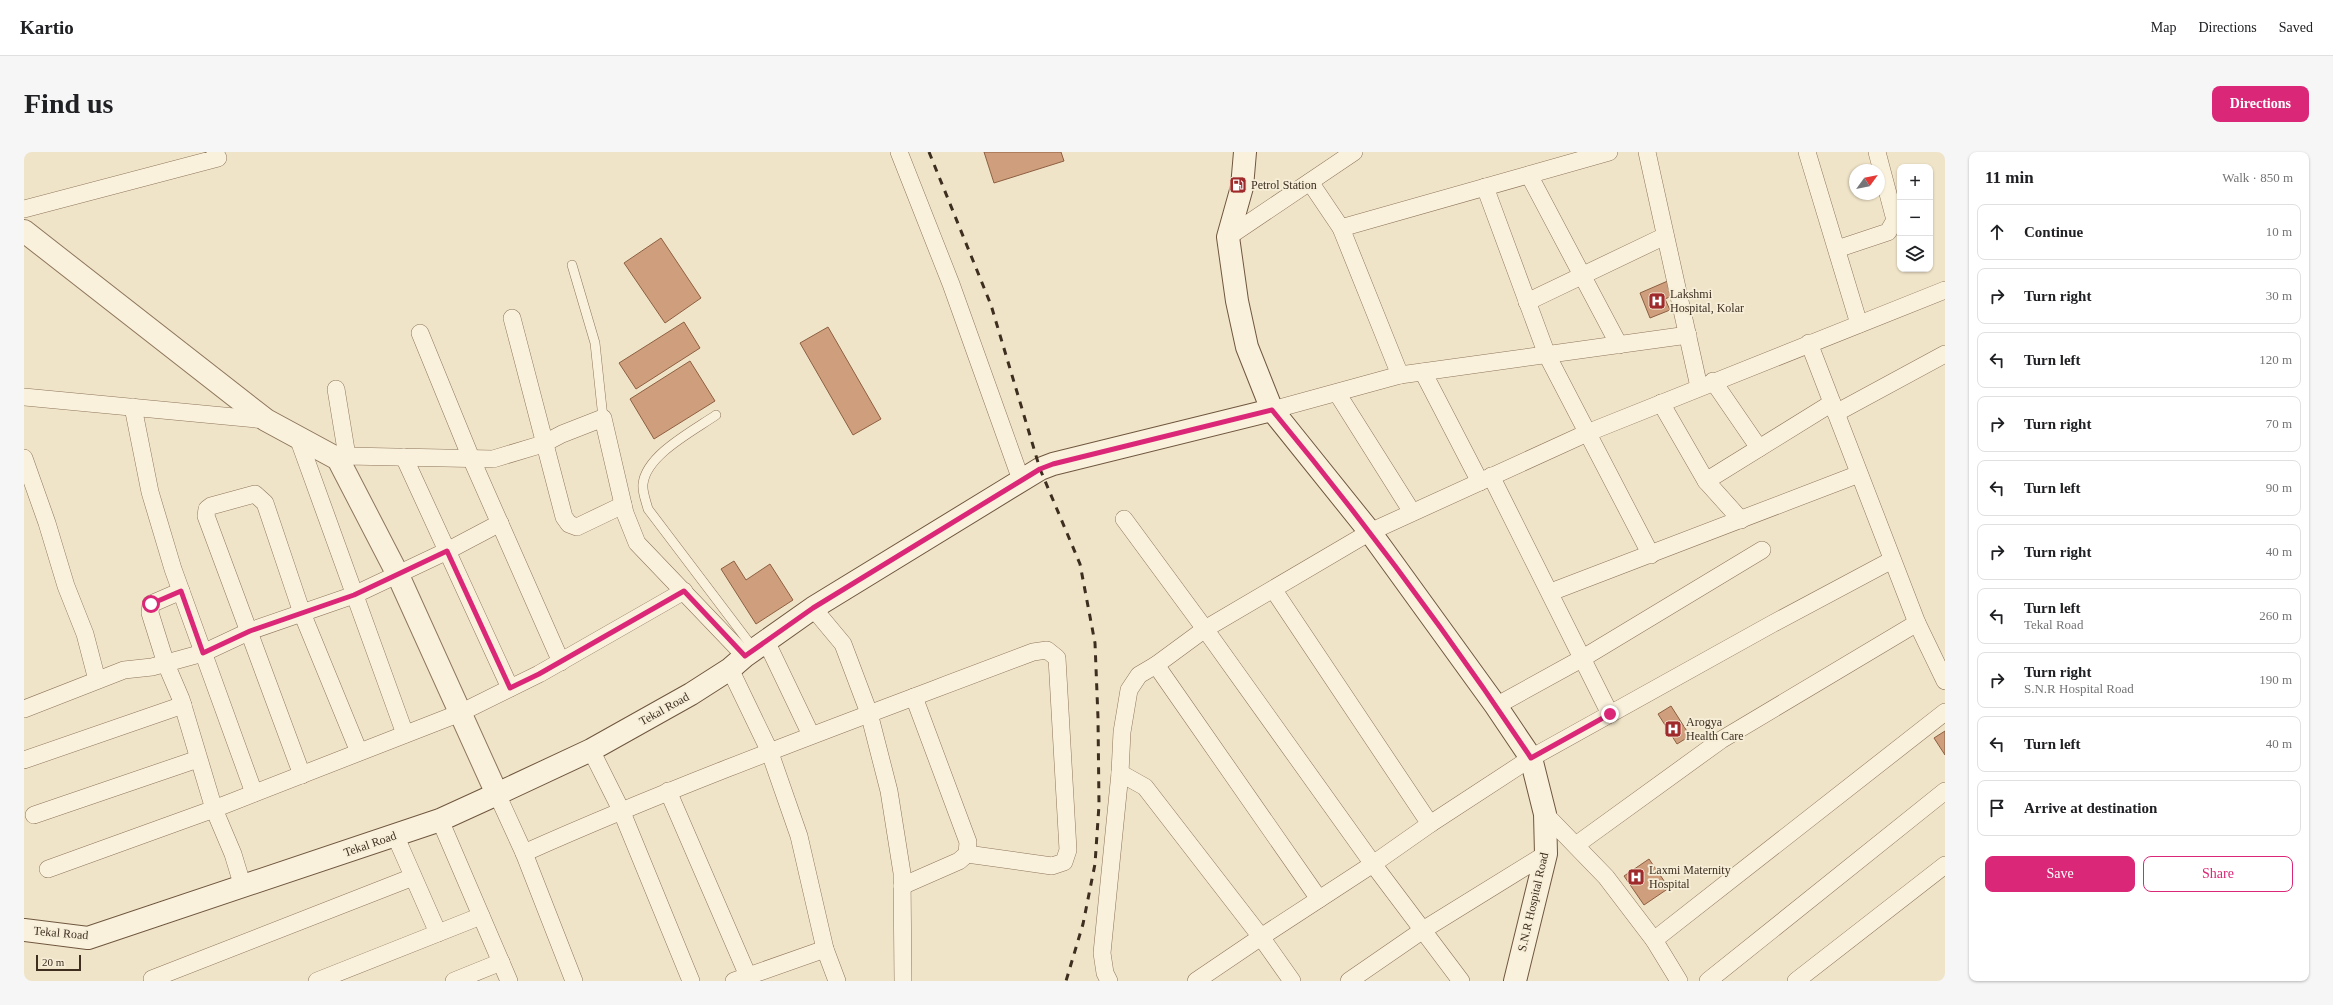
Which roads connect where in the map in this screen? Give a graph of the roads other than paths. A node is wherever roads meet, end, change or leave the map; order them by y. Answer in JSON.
{"nodes":[{"id":1,"x":899,"y":152,"type":"edge"},
{"id":2,"x":1245,"y":152,"type":"edge"},
{"id":3,"x":1354,"y":152,"type":"edge"},
{"id":4,"x":1609,"y":152,"type":"edge"},
{"id":5,"x":1647,"y":152,"type":"edge"},
{"id":6,"x":1807,"y":152,"type":"edge"},
{"id":7,"x":1877,"y":152,"type":"edge"},
{"id":8,"x":221,"y":154,"type":"edge"},
{"id":9,"x":1529,"y":175,"type":"junction"},
{"id":10,"x":1310,"y":182,"type":"junction"},
{"id":11,"x":1485,"y":187,"type":"junction"},
{"id":12,"x":24,"y":210,"type":"edge"},
{"id":13,"x":1341,"y":228,"type":"junction"},
{"id":14,"x":24,"y":231,"type":"edge"},
{"id":15,"x":1665,"y":236,"type":"junction"},
{"id":16,"x":1228,"y":237,"type":"junction"},
{"id":17,"x":1837,"y":249,"type":"junction"},
{"id":18,"x":572,"y":265,"type":"dead end"},
{"id":19,"x":1582,"y":275,"type":"junction"},
{"id":20,"x":1945,"y":290,"type":"edge"},
{"id":21,"x":1527,"y":302,"type":"junction"},
{"id":22,"x":512,"y":318,"type":"dead end"},
{"id":23,"x":1860,"y":324,"type":"junction"},
{"id":24,"x":420,"y":333,"type":"dead end"},
{"id":25,"x":1688,"y":336,"type":"junction"},
{"id":26,"x":1809,"y":343,"type":"junction"},
{"id":27,"x":1619,"y":345,"type":"junction"},
{"id":28,"x":1945,"y":354,"type":"edge"},
{"id":29,"x":1547,"y":355,"type":"junction"},
{"id":30,"x":1423,"y":372,"type":"junction"},
{"id":31,"x":1400,"y":375,"type":"junction"},
{"id":32,"x":1706,"y":384,"type":"junction"},
{"id":33,"x":336,"y":389,"type":"dead end"},
{"id":34,"x":1337,"y":392,"type":"junction"},
{"id":35,"x":24,"y":398,"type":"edge"},
{"id":36,"x":1661,"y":403,"type":"junction"},
{"id":37,"x":133,"y":407,"type":"junction"},
{"id":38,"x":1834,"y":408,"type":"junction"},
{"id":39,"x":1272,"y":410,"type":"junction"},
{"id":40,"x":716,"y":415,"type":"dead end"},
{"id":41,"x":603,"y":418,"type":"junction"},
{"id":42,"x":266,"y":420,"type":"junction"},
{"id":43,"x":1587,"y":433,"type":"junction"},
{"id":44,"x":297,"y":435,"type":"junction"},
{"id":45,"x":543,"y":444,"type":"junction"},
{"id":46,"x":1759,"y":448,"type":"junction"},
{"id":47,"x":343,"y":457,"type":"junction"},
{"id":48,"x":404,"y":457,"type":"junction"},
{"id":49,"x":24,"y":458,"type":"edge"},
{"id":50,"x":471,"y":458,"type":"junction"},
{"id":51,"x":1859,"y":474,"type":"junction"},
{"id":52,"x":1486,"y":479,"type":"junction"},
{"id":53,"x":1021,"y":480,"type":"junction"},
{"id":54,"x":1706,"y":481,"type":"junction"},
{"id":55,"x":623,"y":505,"type":"junction"},
{"id":56,"x":1412,"y":512,"type":"junction"},
{"id":57,"x":1124,"y":519,"type":"dead end"},
{"id":58,"x":1741,"y":520,"type":"junction"},
{"id":59,"x":500,"y":523,"type":"junction"},
{"id":60,"x":1370,"y":532,"type":"junction"},
{"id":61,"x":1762,"y":550,"type":"dead end"},
{"id":62,"x":447,"y":551,"type":"junction"},
{"id":63,"x":1651,"y":555,"type":"junction"},
{"id":64,"x":1892,"y":560,"type":"junction"},
{"id":65,"x":397,"y":573,"type":"junction"},
{"id":66,"x":1273,"y":589,"type":"junction"},
{"id":67,"x":181,"y":591,"type":"junction"},
{"id":68,"x":684,"y":591,"type":"junction"},
{"id":69,"x":1551,"y":592,"type":"junction"},
{"id":70,"x":354,"y":595,"type":"junction"},
{"id":71,"x":813,"y":608,"type":"junction"},
{"id":72,"x":302,"y":613,"type":"junction"},
{"id":73,"x":1917,"y":623,"type":"junction"},
{"id":74,"x":1205,"y":629,"type":"junction"},
{"id":75,"x":250,"y":631,"type":"junction"},
{"id":76,"x":203,"y":653,"type":"junction"},
{"id":77,"x":749,"y":654,"type":"junction"},
{"id":78,"x":1583,"y":658,"type":"junction"},
{"id":79,"x":561,"y":662,"type":"junction"},
{"id":80,"x":166,"y":664,"type":"junction"},
{"id":81,"x":1156,"y":665,"type":"junction"},
{"id":82,"x":1943,"y":673,"type":"edge"},
{"id":83,"x":97,"y":680,"type":"junction"},
{"id":84,"x":510,"y":688,"type":"junction"},
{"id":85,"x":914,"y":697,"type":"junction"},
{"id":86,"x":183,"y":705,"type":"junction"},
{"id":87,"x":1496,"y":706,"type":"junction"},
{"id":88,"x":24,"y":709,"type":"edge"},
{"id":89,"x":460,"y":712,"type":"junction"},
{"id":90,"x":1945,"y":712,"type":"edge"},
{"id":91,"x":869,"y":713,"type":"junction"},
{"id":92,"x":1610,"y":714,"type":"junction"},
{"id":93,"x":405,"y":734,"type":"junction"},
{"id":94,"x":811,"y":735,"type":"junction"},
{"id":95,"x":591,"y":750,"type":"junction"},
{"id":96,"x":769,"y":750,"type":"junction"},
{"id":97,"x":359,"y":752,"type":"junction"},
{"id":98,"x":1531,"y":758,"type":"junction"},
{"id":99,"x":198,"y":759,"type":"junction"},
{"id":100,"x":24,"y":760,"type":"edge"},
{"id":101,"x":1120,"y":773,"type":"junction"},
{"id":102,"x":302,"y":775,"type":"junction"},
{"id":103,"x":668,"y":791,"type":"junction"},
{"id":104,"x":1945,"y":791,"type":"edge"},
{"id":105,"x":254,"y":794,"type":"junction"},
{"id":106,"x":496,"y":794,"type":"junction"},
{"id":107,"x":214,"y":809,"type":"junction"},
{"id":108,"x":621,"y":810,"type":"junction"},
{"id":109,"x":1545,"y":814,"type":"junction"},
{"id":110,"x":34,"y":815,"type":"dead end"},
{"id":111,"x":440,"y":820,"type":"junction"},
{"id":112,"x":1430,"y":824,"type":"junction"},
{"id":113,"x":395,"y":835,"type":"junction"},
{"id":114,"x":1576,"y":845,"type":"junction"},
{"id":115,"x":524,"y":854,"type":"junction"},
{"id":116,"x":967,"y":854,"type":"junction"},
{"id":117,"x":1546,"y":854,"type":"junction"},
{"id":118,"x":1373,"y":864,"type":"junction"},
{"id":119,"x":1945,"y":865,"type":"edge"},
{"id":120,"x":48,"y":869,"type":"dead end"},
{"id":121,"x":413,"y":877,"type":"junction"},
{"id":122,"x":902,"y":886,"type":"junction"},
{"id":123,"x":243,"y":887,"type":"junction"},
{"id":124,"x":1319,"y":899,"type":"junction"},
{"id":125,"x":481,"y":916,"type":"junction"},
{"id":126,"x":24,"y":930,"type":"edge"},
{"id":127,"x":1423,"y":930,"type":"junction"},
{"id":128,"x":438,"y":933,"type":"junction"},
{"id":129,"x":1261,"y":937,"type":"junction"},
{"id":130,"x":1654,"y":940,"type":"junction"},
{"id":131,"x":825,"y":949,"type":"junction"},
{"id":132,"x":501,"y":962,"type":"junction"},
{"id":133,"x":741,"y":978,"type":"edge"},
{"id":134,"x":152,"y":979,"type":"dead end"},
{"id":135,"x":317,"y":981,"type":"edge"},
{"id":136,"x":454,"y":981,"type":"edge"},
{"id":137,"x":509,"y":981,"type":"edge"},
{"id":138,"x":574,"y":981,"type":"edge"},
{"id":139,"x":691,"y":981,"type":"edge"},
{"id":140,"x":837,"y":981,"type":"edge"},
{"id":141,"x":903,"y":981,"type":"edge"},
{"id":142,"x":1109,"y":981,"type":"edge"},
{"id":143,"x":1196,"y":981,"type":"edge"},
{"id":144,"x":1292,"y":981,"type":"edge"},
{"id":145,"x":1349,"y":981,"type":"edge"},
{"id":146,"x":1461,"y":981,"type":"edge"},
{"id":147,"x":1515,"y":981,"type":"edge"},
{"id":148,"x":1679,"y":981,"type":"edge"},
{"id":149,"x":1708,"y":981,"type":"edge"},
{"id":150,"x":1796,"y":981,"type":"edge"}],
"edges":[{"from":1,"to":53,"type":"street"},
{"from":2,"to":16,"type":"main road","name":"S.N.R Hospital Road"},
{"from":3,"to":10,"type":"street"},
{"from":4,"to":9,"type":"street"},
{"from":5,"to":15,"type":"street"},
{"from":6,"to":17,"type":"street"},
{"from":7,"to":17,"type":"street"},
{"from":8,"to":12,"type":"street"},
{"from":9,"to":11,"type":"street"},
{"from":9,"to":19,"type":"street"},
{"from":10,"to":13,"type":"street"},
{"from":10,"to":16,"type":"street"},
{"from":11,"to":13,"type":"street"},
{"from":11,"to":21,"type":"street"},
{"from":13,"to":31,"type":"street"},
{"from":14,"to":42,"type":"main road"},
{"from":15,"to":19,"type":"street"},
{"from":15,"to":25,"type":"street"},
{"from":16,"to":39,"type":"main road","name":"S.N.R Hospital Road"},
{"from":17,"to":23,"type":"street"},
{"from":18,"to":41,"type":"lane"},
{"from":19,"to":21,"type":"street"},
{"from":19,"to":27,"type":"street"},
{"from":20,"to":23,"type":"street"},
{"from":21,"to":29,"type":"street"},
{"from":22,"to":45,"type":"street"},
{"from":23,"to":26,"type":"street"},
{"from":24,"to":50,"type":"street"},
{"from":25,"to":27,"type":"street"},
{"from":25,"to":32,"type":"street"},
{"from":26,"to":32,"type":"street"},
{"from":26,"to":38,"type":"street"},
{"from":27,"to":29,"type":"street"},
{"from":28,"to":38,"type":"street"},
{"from":29,"to":30,"type":"street"},
{"from":29,"to":43,"type":"street"},
{"from":30,"to":31,"type":"street"},
{"from":30,"to":52,"type":"street"},
{"from":31,"to":34,"type":"street"},
{"from":32,"to":36,"type":"street"},
{"from":32,"to":46,"type":"street"},
{"from":33,"to":47,"type":"street"},
{"from":34,"to":39,"type":"street"},
{"from":34,"to":56,"type":"street"},
{"from":35,"to":37,"type":"street"},
{"from":36,"to":43,"type":"street"},
{"from":36,"to":54,"type":"street"},
{"from":37,"to":42,"type":"street"},
{"from":37,"to":67,"type":"street"},
{"from":38,"to":46,"type":"street"},
{"from":38,"to":51,"type":"street"},
{"from":39,"to":53,"type":"main road","name":"Tekal Road"},
{"from":39,"to":60,"type":"main road","name":"S.N.R Hospital Road"},
{"from":40,"to":77,"type":"lane"},
{"from":41,"to":45,"type":"street"},
{"from":41,"to":55,"type":"street"},
{"from":42,"to":44,"type":"main road"},
{"from":43,"to":52,"type":"street"},
{"from":43,"to":63,"type":"street"},
{"from":44,"to":47,"type":"main road"},
{"from":44,"to":70,"type":"street"},
{"from":45,"to":50,"type":"street"},
{"from":45,"to":55,"type":"street"},
{"from":46,"to":54,"type":"street"},
{"from":47,"to":48,"type":"street"},
{"from":47,"to":65,"type":"main road"},
{"from":48,"to":50,"type":"street"},
{"from":48,"to":62,"type":"street"},
{"from":49,"to":83,"type":"street"},
{"from":50,"to":59,"type":"street"},
{"from":51,"to":58,"type":"street"},
{"from":51,"to":64,"type":"street"},
{"from":52,"to":56,"type":"street"},
{"from":52,"to":69,"type":"street"},
{"from":53,"to":71,"type":"main road","name":"Tekal Road"},
{"from":54,"to":58,"type":"street"},
{"from":55,"to":68,"type":"street"},
{"from":56,"to":60,"type":"street"},
{"from":57,"to":74,"type":"street"},
{"from":58,"to":63,"type":"street"},
{"from":59,"to":62,"type":"street"},
{"from":59,"to":79,"type":"street"},
{"from":60,"to":66,"type":"street"},
{"from":60,"to":87,"type":"main road","name":"S.N.R Hospital Road"},
{"from":61,"to":78,"type":"street"},
{"from":62,"to":65,"type":"street"},
{"from":62,"to":84,"type":"street"},
{"from":63,"to":69,"type":"street"},
{"from":64,"to":73,"type":"street"},
{"from":64,"to":92,"type":"street"},
{"from":65,"to":70,"type":"street"},
{"from":65,"to":89,"type":"main road"},
{"from":66,"to":74,"type":"street"},
{"from":66,"to":112,"type":"street"},
{"from":67,"to":76,"type":"street"},
{"from":67,"to":80,"type":"street"},
{"from":68,"to":77,"type":"street"},
{"from":68,"to":79,"type":"street"},
{"from":69,"to":78,"type":"street"},
{"from":70,"to":72,"type":"street"},
{"from":70,"to":93,"type":"street"},
{"from":71,"to":77,"type":"main road","name":"Tekal Road"},
{"from":71,"to":91,"type":"street"},
{"from":72,"to":75,"type":"street"},
{"from":72,"to":75,"type":"street"},
{"from":72,"to":97,"type":"street"},
{"from":73,"to":82,"type":"street"},
{"from":73,"to":114,"type":"street"},
{"from":74,"to":81,"type":"street"},
{"from":74,"to":118,"type":"street"},
{"from":75,"to":76,"type":"street"},
{"from":75,"to":102,"type":"street"},
{"from":76,"to":80,"type":"street"},
{"from":76,"to":105,"type":"street"},
{"from":77,"to":94,"type":"street"},
{"from":77,"to":95,"type":"main road","name":"Tekal Road"},
{"from":77,"to":96,"type":"street"},
{"from":78,"to":87,"type":"street"},
{"from":78,"to":92,"type":"street"},
{"from":79,"to":84,"type":"street"},
{"from":80,"to":83,"type":"street"},
{"from":80,"to":86,"type":"street"},
{"from":81,"to":101,"type":"street"},
{"from":81,"to":124,"type":"street"},
{"from":83,"to":88,"type":"street"},
{"from":84,"to":89,"type":"street"},
{"from":85,"to":91,"type":"street"},
{"from":85,"to":116,"type":"street"},
{"from":85,"to":116,"type":"street"},
{"from":86,"to":99,"type":"street"},
{"from":86,"to":100,"type":"street"},
{"from":87,"to":98,"type":"main road","name":"S.N.R Hospital Road"},
{"from":89,"to":93,"type":"street"},
{"from":89,"to":106,"type":"main road"},
{"from":90,"to":130,"type":"street"},
{"from":91,"to":94,"type":"street"},
{"from":91,"to":122,"type":"street"},
{"from":92,"to":98,"type":"street"},
{"from":93,"to":97,"type":"street"},
{"from":94,"to":96,"type":"street"},
{"from":95,"to":106,"type":"main road","name":"Tekal Road"},
{"from":95,"to":108,"type":"street"},
{"from":96,"to":103,"type":"street"},
{"from":96,"to":131,"type":"street"},
{"from":97,"to":102,"type":"street"},
{"from":98,"to":109,"type":"main road","name":"S.N.R Hospital Road"},
{"from":98,"to":112,"type":"street"},
{"from":99,"to":107,"type":"street"},
{"from":99,"to":110,"type":"street"},
{"from":101,"to":129,"type":"street"},
{"from":101,"to":142,"type":"street"},
{"from":102,"to":105,"type":"street"},
{"from":103,"to":108,"type":"street"},
{"from":103,"to":133,"type":"street"},
{"from":104,"to":149,"type":"street"},
{"from":105,"to":107,"type":"street"},
{"from":106,"to":111,"type":"main road","name":"Tekal Road"},
{"from":106,"to":115,"type":"street"},
{"from":107,"to":120,"type":"street"},
{"from":107,"to":123,"type":"street"},
{"from":108,"to":115,"type":"street"},
{"from":108,"to":139,"type":"street"},
{"from":109,"to":114,"type":"street"},
{"from":109,"to":117,"type":"main road","name":"S.N.R Hospital Road"},
{"from":111,"to":113,"type":"main road","name":"Tekal Road"},
{"from":111,"to":125,"type":"street"},
{"from":112,"to":118,"type":"street"},
{"from":113,"to":121,"type":"street"},
{"from":113,"to":123,"type":"main road","name":"Tekal Road"},
{"from":114,"to":130,"type":"street"},
{"from":115,"to":138,"type":"street"},
{"from":116,"to":122,"type":"street"},
{"from":117,"to":127,"type":"street"},
{"from":117,"to":147,"type":"main road","name":"S.N.R Hospital Road"},
{"from":118,"to":124,"type":"street"},
{"from":118,"to":127,"type":"street"},
{"from":119,"to":150,"type":"street"},
{"from":121,"to":128,"type":"street"},
{"from":121,"to":134,"type":"street"},
{"from":122,"to":141,"type":"street"},
{"from":123,"to":126,"type":"main road","name":"Tekal Road"},
{"from":124,"to":129,"type":"street"},
{"from":125,"to":128,"type":"street"},
{"from":125,"to":132,"type":"street"},
{"from":127,"to":145,"type":"street"},
{"from":127,"to":146,"type":"street"},
{"from":128,"to":135,"type":"street"},
{"from":129,"to":143,"type":"street"},
{"from":129,"to":144,"type":"street"},
{"from":130,"to":148,"type":"street"},
{"from":131,"to":133,"type":"street"},
{"from":131,"to":140,"type":"street"},
{"from":132,"to":136,"type":"street"},
{"from":132,"to":137,"type":"street"}]}
